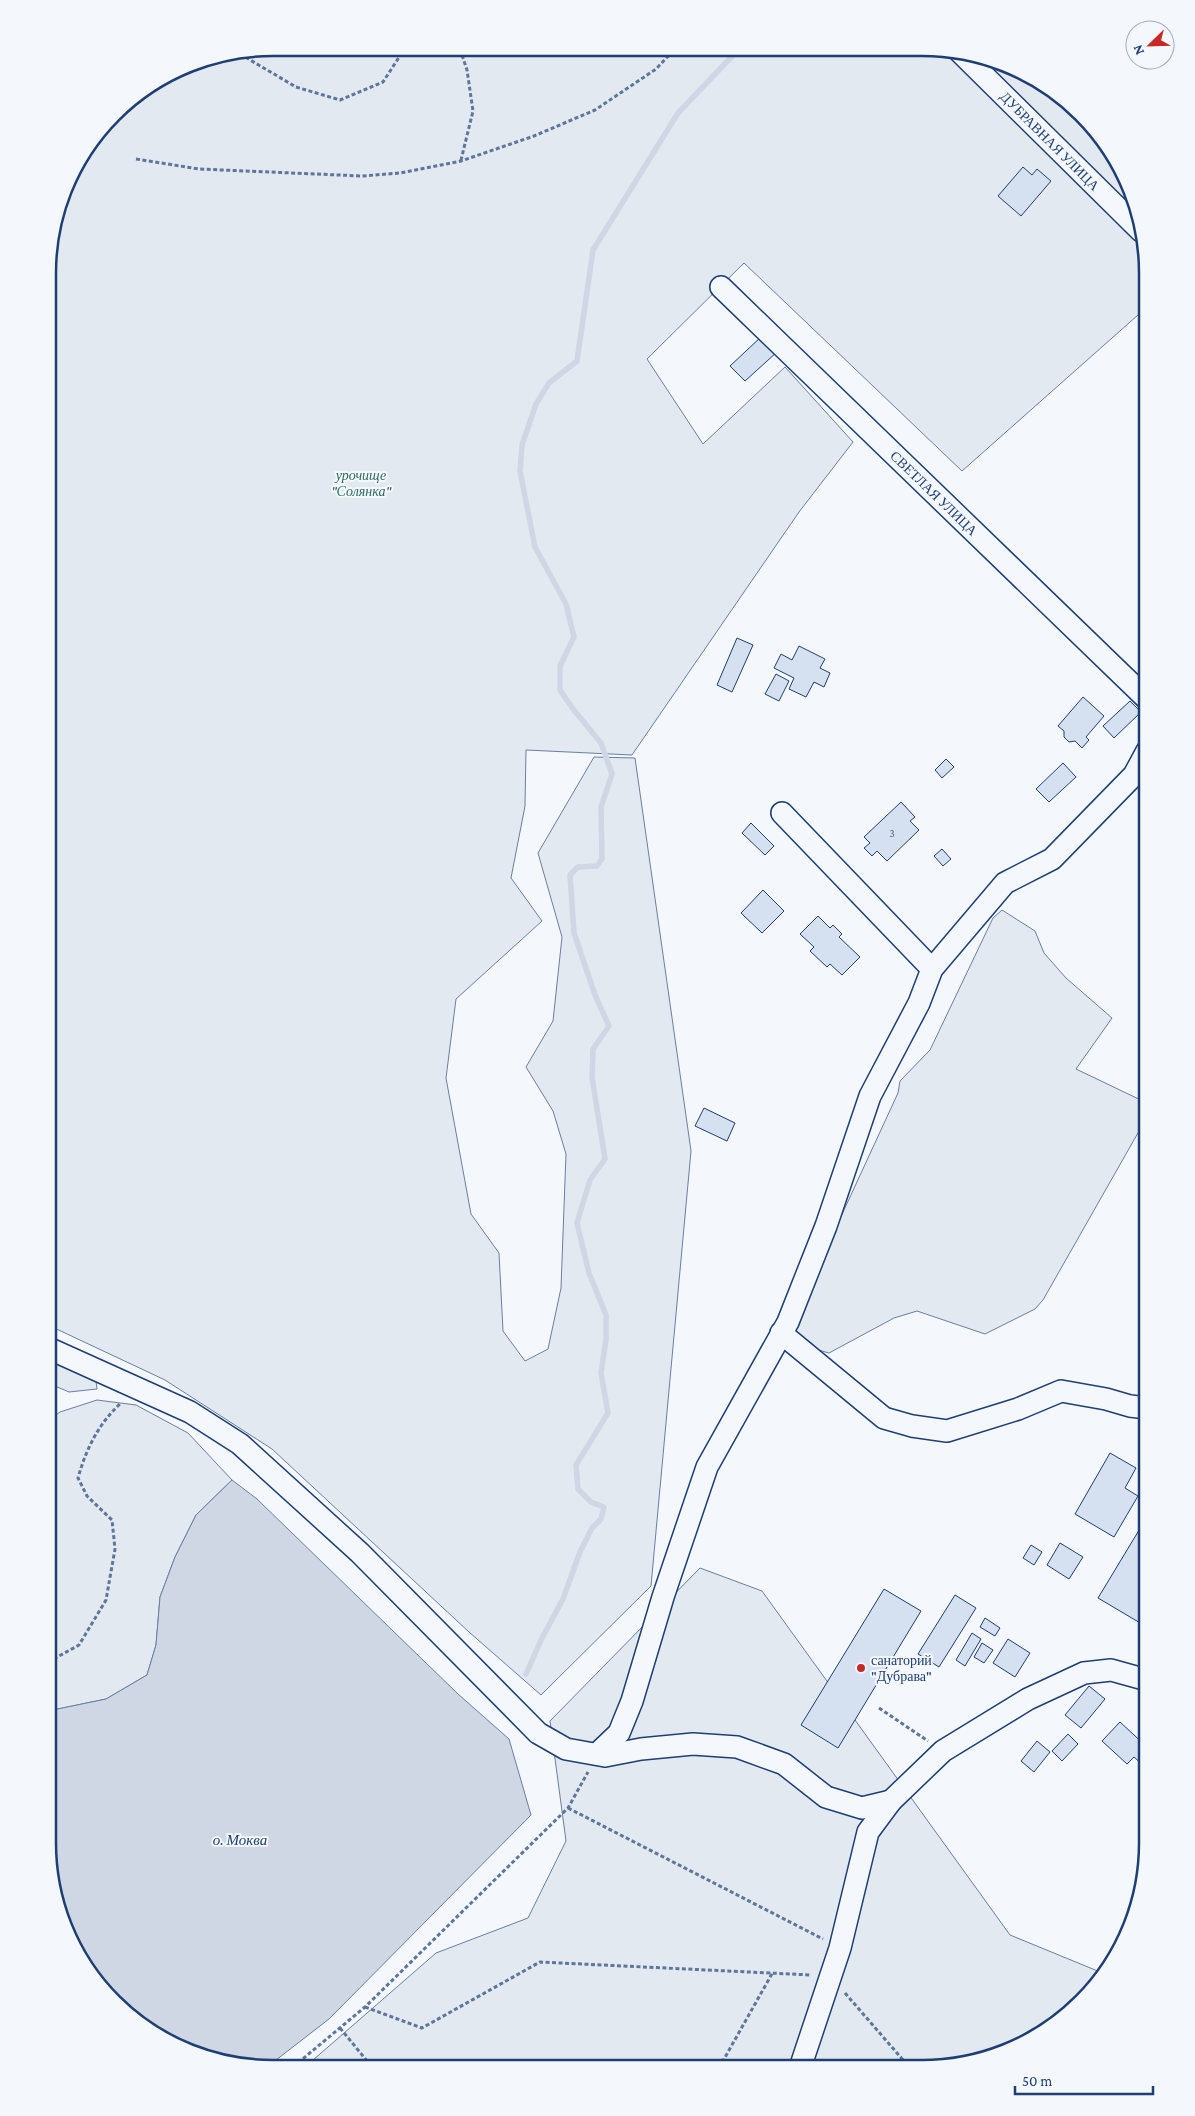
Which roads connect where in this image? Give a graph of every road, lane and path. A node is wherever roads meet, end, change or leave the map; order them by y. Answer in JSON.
{"nodes":[{"id":1,"x":400,"y":56,"type":"edge"},
{"id":2,"x":462,"y":56,"type":"edge"},
{"id":3,"x":668,"y":56,"type":"edge"},
{"id":4,"x":247,"y":58,"type":"edge"},
{"id":5,"x":970,"y":62,"type":"edge"},
{"id":6,"x":136,"y":159,"type":"dead end"},
{"id":7,"x":461,"y":161,"type":"junction"},
{"id":8,"x":1133,"y":223,"type":"edge"},
{"id":9,"x":721,"y":286,"type":"dead end"},
{"id":10,"x":1139,"y":691,"type":"edge"},
{"id":11,"x":1139,"y":766,"type":"edge"},
{"id":12,"x":782,"y":813,"type":"dead end"},
{"id":13,"x":932,"y":969,"type":"junction"},
{"id":14,"x":784,"y":1327,"type":"junction"},
{"id":15,"x":56,"y":1352,"type":"edge"},
{"id":16,"x":136,"y":1389,"type":"junction"},
{"id":17,"x":1139,"y":1408,"type":"edge"},
{"id":18,"x":56,"y":1657,"type":"edge"},
{"id":19,"x":1139,"y":1678,"type":"edge"},
{"id":20,"x":879,"y":1708,"type":"dead end"},
{"id":21,"x":943,"y":1751,"type":"junction"},
{"id":22,"x":597,"y":1754,"type":"junction"},
{"id":23,"x":891,"y":1801,"type":"junction"},
{"id":24,"x":568,"y":1808,"type":"junction"},
{"id":25,"x":840,"y":1948,"type":"junction"},
{"id":26,"x":773,"y":1972,"type":"junction"},
{"id":27,"x":831,"y":1977,"type":"junction"},
{"id":28,"x":365,"y":2007,"type":"junction"},
{"id":29,"x":340,"y":2028,"type":"junction"},
{"id":30,"x":301,"y":2060,"type":"edge"},
{"id":31,"x":366,"y":2060,"type":"edge"},
{"id":32,"x":724,"y":2060,"type":"edge"},
{"id":33,"x":803,"y":2060,"type":"edge"},
{"id":34,"x":903,"y":2060,"type":"edge"}],
"edges":[{"from":1,"to":4,"type":"path"},
{"from":2,"to":7,"type":"path"},
{"from":3,"to":7,"type":"path"},
{"from":5,"to":8,"type":"street","name":"ДУБРАВНАЯ УЛИЦА"},
{"from":6,"to":7,"type":"path"},
{"from":9,"to":10,"type":"street","name":"СВЕТЛАЯ УЛИЦА"},
{"from":11,"to":13,"type":"street"},
{"from":12,"to":13,"type":"street"},
{"from":13,"to":14,"type":"street"},
{"from":14,"to":17,"type":"street"},
{"from":14,"to":22,"type":"street"},
{"from":15,"to":16,"type":"street"},
{"from":16,"to":18,"type":"path"},
{"from":16,"to":22,"type":"street"},
{"from":19,"to":21,"type":"street"},
{"from":20,"to":21,"type":"path"},
{"from":21,"to":23,"type":"street"},
{"from":22,"to":23,"type":"street"},
{"from":22,"to":24,"type":"path"},
{"from":23,"to":25,"type":"street"},
{"from":24,"to":25,"type":"path"},
{"from":24,"to":28,"type":"path"},
{"from":25,"to":27,"type":"street"},
{"from":26,"to":27,"type":"path"},
{"from":26,"to":28,"type":"path"},
{"from":26,"to":32,"type":"path"},
{"from":27,"to":33,"type":"street"},
{"from":27,"to":34,"type":"path"},
{"from":28,"to":29,"type":"path"},
{"from":29,"to":30,"type":"path"},
{"from":29,"to":31,"type":"path"}]}
